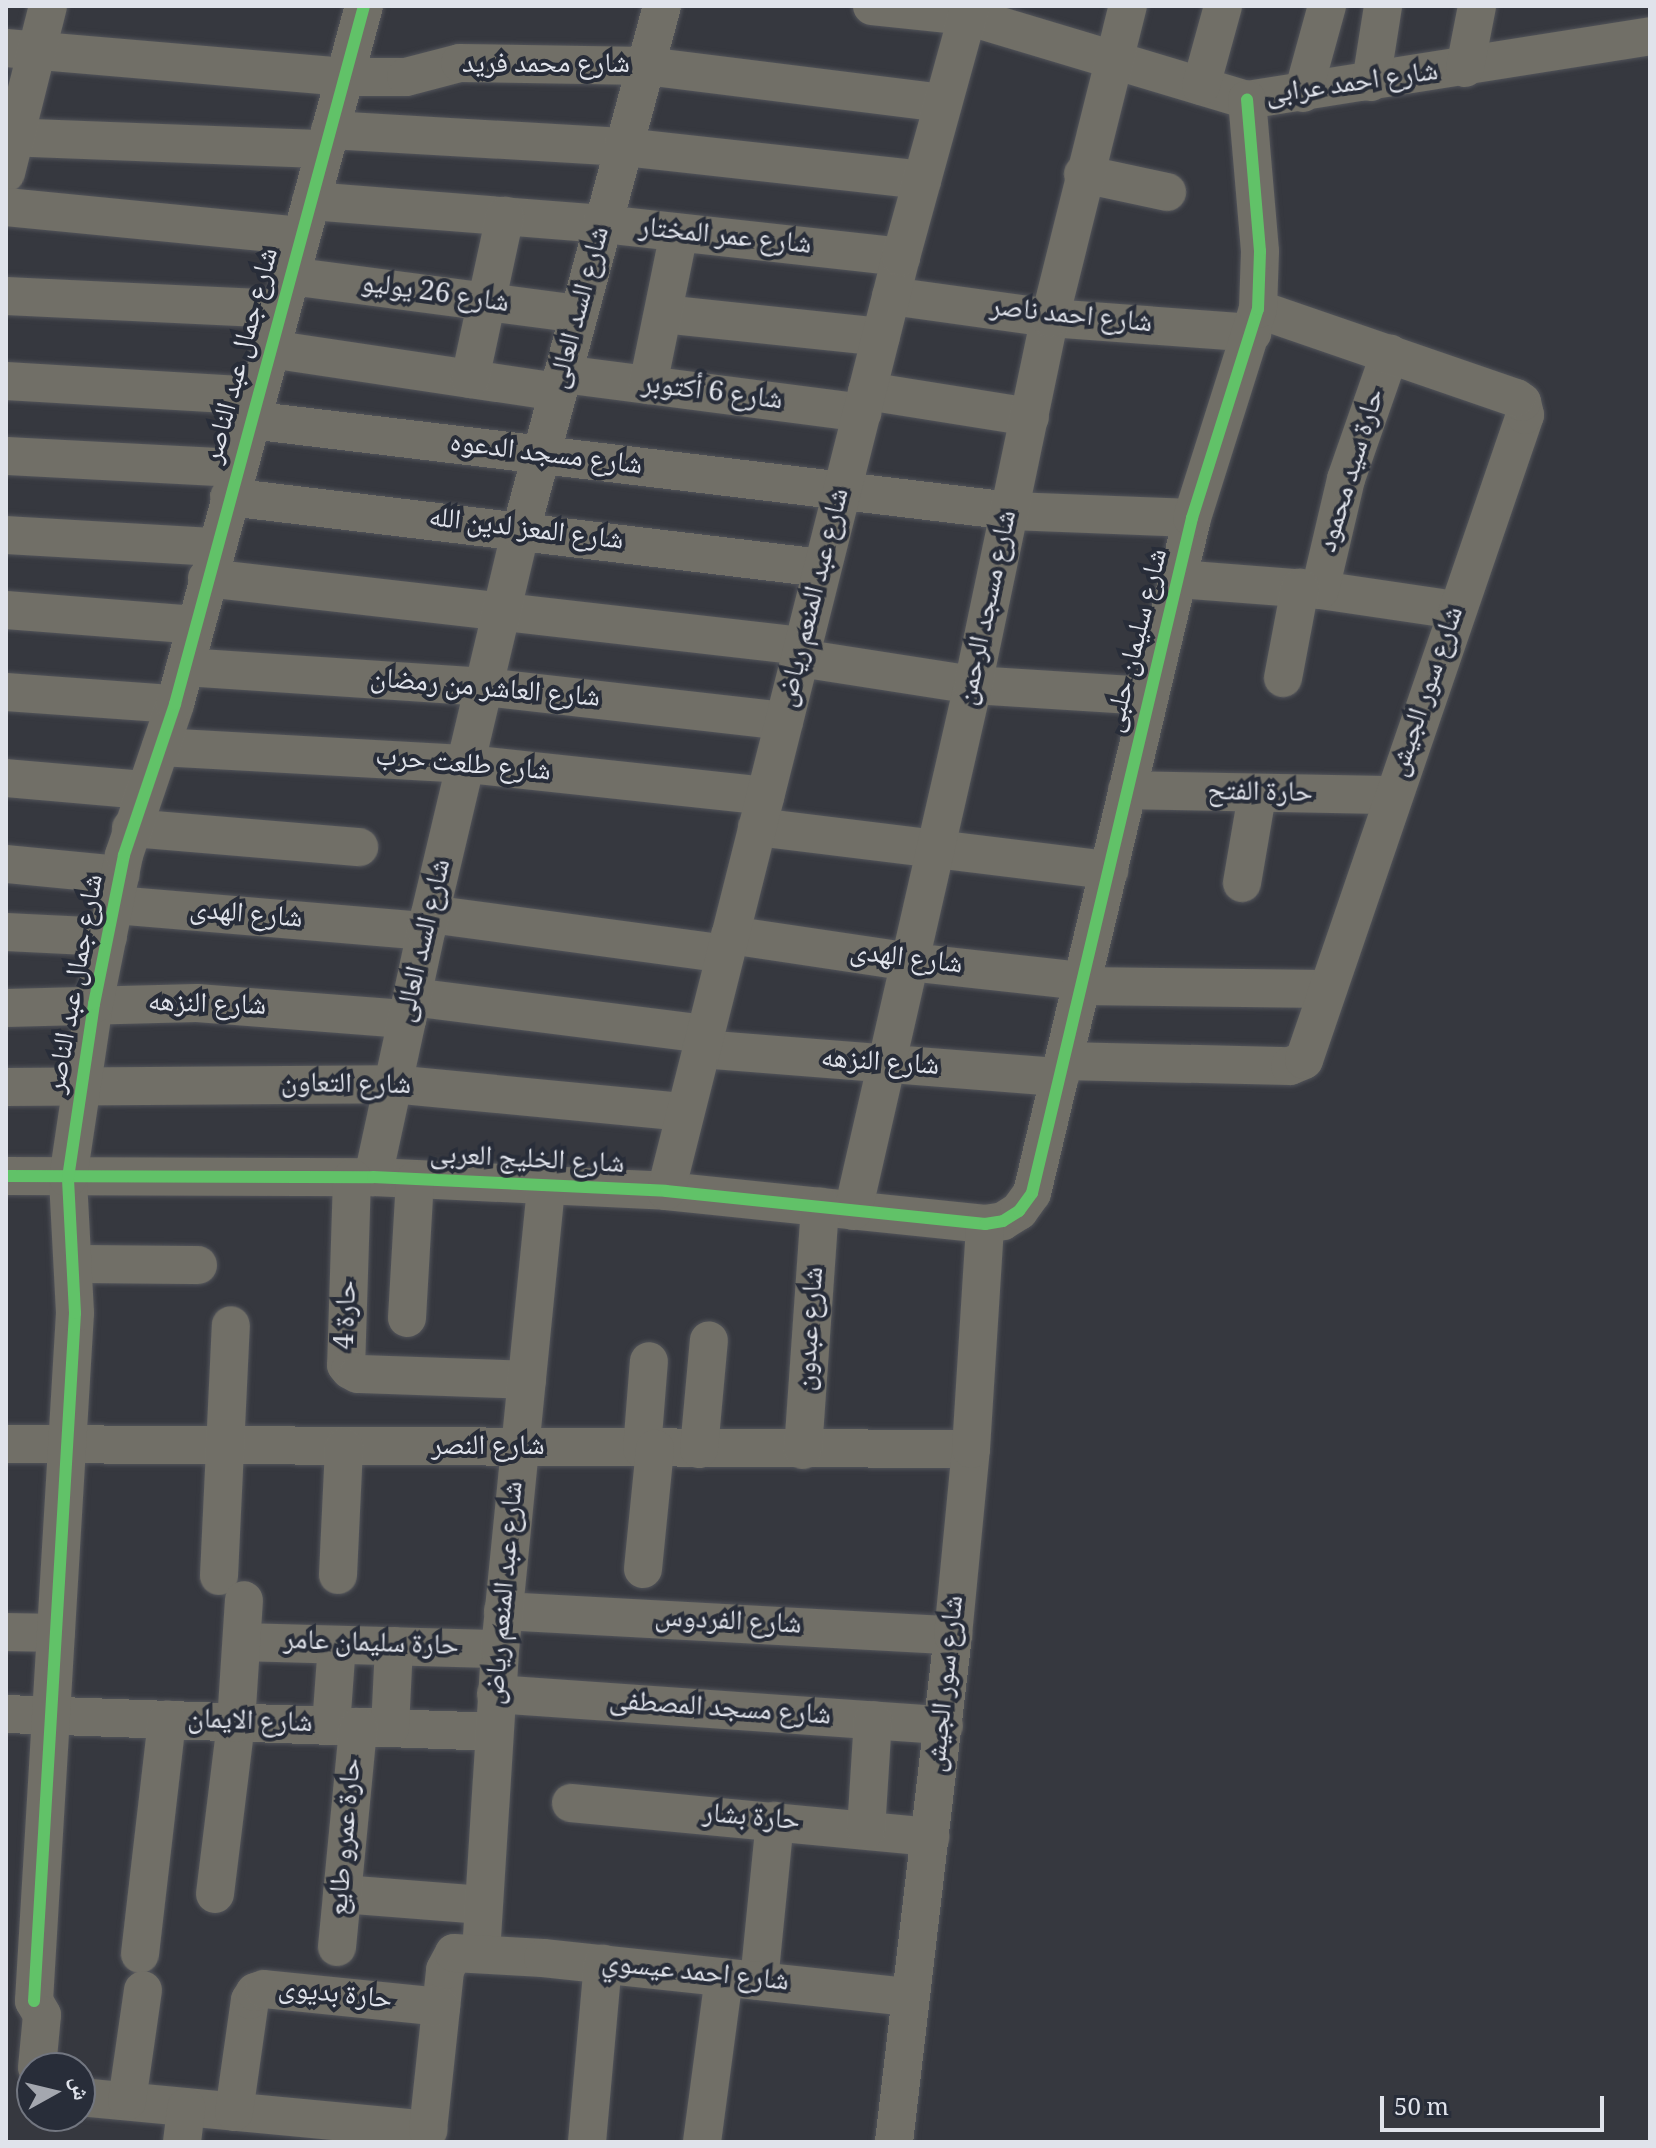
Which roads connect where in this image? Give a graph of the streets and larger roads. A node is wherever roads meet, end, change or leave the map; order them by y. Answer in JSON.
{"nodes":[{"id":1,"x":48,"y":6,"type":"edge"},
{"id":2,"x":364,"y":6,"type":"edge"},
{"id":3,"x":662,"y":6,"type":"edge"},
{"id":4,"x":872,"y":6,"type":"edge"},
{"id":5,"x":1128,"y":6,"type":"edge"},
{"id":6,"x":1223,"y":6,"type":"edge"},
{"id":7,"x":1327,"y":6,"type":"edge"},
{"id":8,"x":1383,"y":6,"type":"edge"},
{"id":9,"x":1477,"y":6,"type":"edge"},
{"id":10,"x":968,"y":11,"type":"edge"},
{"id":11,"x":1650,"y":36,"type":"edge"},
{"id":12,"x":22,"y":48,"type":"edge"},
{"id":13,"x":1115,"y":57,"type":"junction"},
{"id":14,"x":646,"y":66,"type":"junction"},
{"id":15,"x":1465,"y":68,"type":"junction"},
{"id":16,"x":345,"y":77,"type":"junction"},
{"id":17,"x":1371,"y":82,"type":"junction"},
{"id":18,"x":1201,"y":86,"type":"junction"},
{"id":19,"x":1303,"y":93,"type":"junction"},
{"id":20,"x":1247,"y":100,"type":"junction"},
{"id":21,"x":943,"y":103,"type":"junction"},
{"id":22,"x":10,"y":137,"type":"edge"},
{"id":23,"x":328,"y":140,"type":"junction"},
{"id":24,"x":624,"y":147,"type":"junction"},
{"id":25,"x":6,"y":173,"type":"edge"},
{"id":26,"x":1083,"y":174,"type":"junction"},
{"id":27,"x":922,"y":180,"type":"junction"},
{"id":28,"x":1167,"y":192,"type":"dead end"},
{"id":29,"x":6,"y":207,"type":"edge"},
{"id":30,"x":505,"y":216,"type":"junction"},
{"id":31,"x":306,"y":218,"type":"junction"},
{"id":32,"x":603,"y":224,"type":"junction"},
{"id":33,"x":679,"y":233,"type":"junction"},
{"id":34,"x":901,"y":257,"type":"junction"},
{"id":35,"x":286,"y":292,"type":"junction"},
{"id":36,"x":6,"y":296,"type":"edge"},
{"id":37,"x":891,"y":296,"type":"junction"},
{"id":38,"x":486,"y":301,"type":"junction"},
{"id":39,"x":579,"y":314,"type":"junction"},
{"id":40,"x":663,"y":314,"type":"junction"},
{"id":41,"x":1050,"y":318,"type":"junction"},
{"id":42,"x":1255,"y":321,"type":"junction"},
{"id":43,"x":881,"y":337,"type":"junction"},
{"id":44,"x":270,"y":349,"type":"junction"},
{"id":45,"x":1390,"y":353,"type":"junction"},
{"id":46,"x":470,"y":379,"type":"junction"},
{"id":47,"x":6,"y":381,"type":"edge"},
{"id":48,"x":561,"y":383,"type":"junction"},
{"id":49,"x":648,"y":385,"type":"junction"},
{"id":50,"x":1516,"y":398,"type":"joint"},
{"id":51,"x":864,"y":402,"type":"junction"},
{"id":52,"x":253,"y":408,"type":"junction"},
{"id":53,"x":1030,"y":417,"type":"junction"},
{"id":54,"x":541,"y":455,"type":"junction"},
{"id":55,"x":6,"y":456,"type":"edge"},
{"id":56,"x":233,"y":482,"type":"junction"},
{"id":57,"x":842,"y":493,"type":"junction"},
{"id":58,"x":1011,"y":511,"type":"junction"},
{"id":59,"x":1192,"y":518,"type":"junction"},
{"id":60,"x":521,"y":530,"type":"junction"},
{"id":61,"x":6,"y":535,"type":"edge"},
{"id":62,"x":211,"y":562,"type":"junction"},
{"id":63,"x":822,"y":568,"type":"junction"},
{"id":64,"x":1178,"y":579,"type":"junction"},
{"id":65,"x":1310,"y":589,"type":"junction"},
{"id":66,"x":6,"y":610,"type":"edge"},
{"id":67,"x":1456,"y":610,"type":"junction"},
{"id":68,"x":504,"y":612,"type":"junction"},
{"id":69,"x":195,"y":625,"type":"junction"},
{"id":70,"x":801,"y":652,"type":"junction"},
{"id":71,"x":185,"y":667,"type":"junction"},
{"id":72,"x":1283,"y":678,"type":"dead end"},
{"id":73,"x":973,"y":685,"type":"junction"},
{"id":74,"x":485,"y":687,"type":"junction"},
{"id":75,"x":6,"y":692,"type":"edge"},
{"id":76,"x":1148,"y":696,"type":"junction"},
{"id":77,"x":175,"y":704,"type":"junction"},
{"id":78,"x":784,"y":721,"type":"junction"},
{"id":79,"x":161,"y":747,"type":"junction"},
{"id":80,"x":467,"y":764,"type":"junction"},
{"id":81,"x":6,"y":778,"type":"edge"},
{"id":82,"x":144,"y":790,"type":"junction"},
{"id":83,"x":1127,"y":790,"type":"junction"},
{"id":84,"x":1257,"y":795,"type":"junction"},
{"id":85,"x":1392,"y":795,"type":"junction"},
{"id":86,"x":761,"y":811,"type":"junction"},
{"id":87,"x":131,"y":828,"type":"junction"},
{"id":88,"x":359,"y":847,"type":"dead end"},
{"id":89,"x":935,"y":850,"type":"junction"},
{"id":90,"x":6,"y":864,"type":"edge"},
{"id":91,"x":1109,"y":870,"type":"junction"},
{"id":92,"x":1242,"y":883,"type":"dead end"},
{"id":93,"x":114,"y":906,"type":"junction"},
{"id":94,"x":428,"y":922,"type":"junction"},
{"id":95,"x":6,"y":932,"type":"edge"},
{"id":96,"x":727,"y":944,"type":"junction"},
{"id":97,"x":910,"y":962,"type":"junction"},
{"id":98,"x":1082,"y":983,"type":"junction"},
{"id":99,"x":1325,"y":989,"type":"junction"},
{"id":100,"x":94,"y":1004,"type":"junction"},
{"id":101,"x":6,"y":1008,"type":"edge"},
{"id":102,"x":410,"y":1008,"type":"junction"},
{"id":103,"x":703,"y":1042,"type":"junction"},
{"id":104,"x":886,"y":1066,"type":"junction"},
{"id":105,"x":1062,"y":1069,"type":"junction"},
{"id":106,"x":392,"y":1084,"type":"junction"},
{"id":107,"x":6,"y":1087,"type":"edge"},
{"id":108,"x":82,"y":1087,"type":"junction"},
{"id":109,"x":685,"y":1112,"type":"junction"},
{"id":110,"x":6,"y":1176,"type":"edge"},
{"id":111,"x":68,"y":1178,"type":"junction"},
{"id":112,"x":363,"y":1178,"type":"junction"},
{"id":113,"x":415,"y":1180,"type":"junction"},
{"id":114,"x":546,"y":1186,"type":"junction"},
{"id":115,"x":666,"y":1191,"type":"junction"},
{"id":116,"x":1032,"y":1193,"type":"joint"},
{"id":117,"x":837,"y":1209,"type":"junction"},
{"id":118,"x":985,"y":1224,"type":"junction"},
{"id":119,"x":73,"y":1264,"type":"junction"},
{"id":120,"x":198,"y":1265,"type":"dead end"},
{"id":121,"x":407,"y":1318,"type":"dead end"},
{"id":122,"x":231,"y":1325,"type":"dead end"},
{"id":123,"x":709,"y":1340,"type":"dead end"},
{"id":124,"x":649,"y":1361,"type":"dead end"},
{"id":125,"x":527,"y":1380,"type":"junction"},
{"id":126,"x":6,"y":1444,"type":"edge"},
{"id":127,"x":65,"y":1444,"type":"junction"},
{"id":128,"x":226,"y":1446,"type":"junction"},
{"id":129,"x":344,"y":1447,"type":"junction"},
{"id":130,"x":520,"y":1448,"type":"junction"},
{"id":131,"x":649,"y":1449,"type":"junction"},
{"id":132,"x":699,"y":1449,"type":"junction"},
{"id":133,"x":971,"y":1449,"type":"junction"},
{"id":134,"x":803,"y":1450,"type":"junction"},
{"id":135,"x":643,"y":1569,"type":"dead end"},
{"id":136,"x":338,"y":1575,"type":"dead end"},
{"id":137,"x":503,"y":1611,"type":"junction"},
{"id":138,"x":6,"y":1632,"type":"edge"},
{"id":139,"x":56,"y":1633,"type":"junction"},
{"id":140,"x":953,"y":1635,"type":"junction"},
{"id":141,"x":242,"y":1642,"type":"junction"},
{"id":142,"x":337,"y":1645,"type":"junction"},
{"id":143,"x":394,"y":1646,"type":"junction"},
{"id":144,"x":500,"y":1649,"type":"junction"},
{"id":145,"x":496,"y":1694,"type":"junction"},
{"id":146,"x":6,"y":1714,"type":"edge"},
{"id":147,"x":52,"y":1716,"type":"junction"},
{"id":148,"x":167,"y":1720,"type":"junction"},
{"id":149,"x":873,"y":1720,"type":"junction"},
{"id":150,"x":236,"y":1723,"type":"junction"},
{"id":151,"x":944,"y":1725,"type":"junction"},
{"id":152,"x":360,"y":1727,"type":"junction"},
{"id":153,"x":494,"y":1732,"type":"junction"},
{"id":154,"x":571,"y":1803,"type":"dead end"},
{"id":155,"x":775,"y":1821,"type":"junction"},
{"id":156,"x":866,"y":1830,"type":"junction"},
{"id":157,"x":930,"y":1837,"type":"junction"},
{"id":158,"x":215,"y":1894,"type":"dead end"},
{"id":159,"x":342,"y":1894,"type":"junction"},
{"id":160,"x":483,"y":1905,"type":"junction"},
{"id":161,"x":337,"y":1947,"type":"dead end"},
{"id":162,"x":481,"y":1953,"type":"junction"},
{"id":163,"x":603,"y":1964,"type":"junction"},
{"id":164,"x":741,"y":1979,"type":"junction"},
{"id":165,"x":909,"y":1997,"type":"junction"},
{"id":166,"x":20,"y":2000,"type":"edge"},
{"id":167,"x":441,"y":2007,"type":"junction"},
{"id":168,"x":39,"y":2052,"type":"edge"},
{"id":169,"x":96,"y":2098,"type":"edge"},
{"id":170,"x":127,"y":2101,"type":"junction"},
{"id":171,"x":234,"y":2112,"type":"junction"},
{"id":172,"x":184,"y":2125,"type":"edge"},
{"id":173,"x":587,"y":2142,"type":"edge"},
{"id":174,"x":702,"y":2142,"type":"edge"},
{"id":175,"x":894,"y":2142,"type":"edge"}],
"edges":[{"from":1,"to":12,"type":"street"},
{"from":2,"to":16,"type":"street","name":"شارع جمال عبد الناصر"},
{"from":3,"to":14,"type":"street","name":"شارع السد العالى"},
{"from":4,"to":10,"type":"street","name":"شارع احمد عرابى"},
{"from":5,"to":13,"type":"street","name":"شارع مسجد الرحمن"},
{"from":6,"to":18,"type":"street"},
{"from":7,"to":19,"type":"street"},
{"from":8,"to":17,"type":"street"},
{"from":9,"to":15,"type":"street"},
{"from":10,"to":13,"type":"street","name":"شارع احمد عرابى"},
{"from":10,"to":21,"type":"street","name":"شارع عبد المنعم رياض"},
{"from":11,"to":15,"type":"street","name":"شارع احمد عرابى"},
{"from":12,"to":16,"type":"street","name":"شارع محمد فريد"},
{"from":12,"to":22,"type":"street"},
{"from":13,"to":18,"type":"street","name":"شارع احمد عرابى"},
{"from":13,"to":26,"type":"street","name":"شارع مسجد الرحمن"},
{"from":14,"to":16,"type":"street","name":"شارع محمد فريد"},
{"from":14,"to":21,"type":"street","name":"شارع محمد فريد"},
{"from":14,"to":24,"type":"street","name":"شارع السد العالى"},
{"from":15,"to":17,"type":"street","name":"شارع احمد عرابى"},
{"from":16,"to":23,"type":"street","name":"شارع جمال عبد الناصر"},
{"from":17,"to":19,"type":"street","name":"شارع احمد عرابى"},
{"from":18,"to":20,"type":"street","name":"شارع احمد عرابى"},
{"from":19,"to":20,"type":"street","name":"شارع احمد عرابى"},
{"from":20,"to":42,"type":"street","name":"شارع سليمان حلبى"},
{"from":21,"to":27,"type":"street","name":"شارع عبد المنعم رياض"},
{"from":22,"to":23,"type":"street"},
{"from":22,"to":25,"type":"street"},
{"from":23,"to":24,"type":"street"},
{"from":23,"to":31,"type":"street","name":"شارع جمال عبد الناصر"},
{"from":24,"to":27,"type":"street"},
{"from":24,"to":32,"type":"street","name":"شارع السد العالى"},
{"from":26,"to":28,"type":"street"},
{"from":26,"to":41,"type":"street","name":"شارع مسجد الرحمن"},
{"from":27,"to":34,"type":"street","name":"شارع عبد المنعم رياض"},
{"from":29,"to":31,"type":"street","name":"شارع عمر المختار"},
{"from":30,"to":31,"type":"street","name":"شارع عمر المختار"},
{"from":30,"to":32,"type":"street","name":"شارع عمر المختار"},
{"from":30,"to":38,"type":"street"},
{"from":31,"to":35,"type":"street","name":"شارع جمال عبد الناصر"},
{"from":32,"to":33,"type":"street","name":"شارع عمر المختار"},
{"from":32,"to":39,"type":"street","name":"شارع السد العالى"},
{"from":33,"to":34,"type":"street","name":"شارع عمر المختار"},
{"from":33,"to":40,"type":"street"},
{"from":34,"to":37,"type":"street","name":"شارع عبد المنعم رياض"},
{"from":35,"to":36,"type":"street","name":"شارع 26 يوليو"},
{"from":35,"to":38,"type":"street","name":"شارع 26 يوليو"},
{"from":35,"to":44,"type":"street","name":"شارع جمال عبد الناصر"},
{"from":37,"to":41,"type":"street","name":"شارع احمد ناصر"},
{"from":37,"to":43,"type":"street","name":"شارع عبد المنعم رياض"},
{"from":38,"to":39,"type":"street","name":"شارع 26 يوليو"},
{"from":38,"to":46,"type":"street"},
{"from":39,"to":48,"type":"street","name":"شارع السد العالى"},
{"from":40,"to":43,"type":"street"},
{"from":40,"to":49,"type":"street"},
{"from":41,"to":42,"type":"street","name":"شارع احمد ناصر"},
{"from":41,"to":53,"type":"street","name":"شارع مسجد الرحمن"},
{"from":42,"to":45,"type":"street","name":"شارع احمد ناصر"},
{"from":42,"to":59,"type":"street","name":"شارع سليمان حلبى"},
{"from":43,"to":51,"type":"street","name":"شارع عبد المنعم رياض"},
{"from":44,"to":46,"type":"street","name":"شارع 6 أكتوبر"},
{"from":44,"to":52,"type":"street","name":"شارع جمال عبد الناصر"},
{"from":45,"to":50,"type":"street","name":"شارع احمد ناصر"},
{"from":45,"to":65,"type":"street","name":"حارة سيد محمود"},
{"from":46,"to":48,"type":"street","name":"شارع 6 أكتوبر"},
{"from":47,"to":52,"type":"street"},
{"from":48,"to":49,"type":"street","name":"شارع 6 أكتوبر"},
{"from":48,"to":54,"type":"street","name":"شارع السد العالى"},
{"from":49,"to":51,"type":"street","name":"شارع 6 أكتوبر"},
{"from":50,"to":67,"type":"street","name":"شارع سور الجيش"},
{"from":51,"to":53,"type":"street","name":"شارع 6 أكتوبر"},
{"from":51,"to":57,"type":"street","name":"شارع عبد المنعم رياض"},
{"from":52,"to":54,"type":"street","name":"شارع مسجد الدعوه"},
{"from":52,"to":56,"type":"street","name":"شارع جمال عبد الناصر"},
{"from":53,"to":58,"type":"street","name":"شارع مسجد الرحمن"},
{"from":54,"to":57,"type":"street","name":"شارع مسجد الدعوه"},
{"from":54,"to":60,"type":"street","name":"شارع السد العالى"},
{"from":55,"to":56,"type":"street","name":"شارع المعز لدين الله"},
{"from":56,"to":60,"type":"street","name":"شارع المعز لدين الله"},
{"from":56,"to":62,"type":"street","name":"شارع جمال عبد الناصر"},
{"from":57,"to":58,"type":"street","name":"شارع مسجد الدعوه"},
{"from":57,"to":63,"type":"street","name":"شارع عبد المنعم رياض"},
{"from":58,"to":59,"type":"street","name":"شارع مسجد الدعوه"},
{"from":58,"to":73,"type":"street","name":"شارع مسجد الرحمن"},
{"from":59,"to":64,"type":"street","name":"شارع سليمان حلبى"},
{"from":60,"to":63,"type":"street","name":"شارع المعز لدين الله"},
{"from":60,"to":68,"type":"street","name":"شارع السد العالى"},
{"from":61,"to":62,"type":"street"},
{"from":62,"to":68,"type":"street"},
{"from":62,"to":69,"type":"street","name":"شارع جمال عبد الناصر"},
{"from":63,"to":70,"type":"street","name":"شارع عبد المنعم رياض"},
{"from":64,"to":65,"type":"street"},
{"from":64,"to":76,"type":"street","name":"شارع سليمان حلبى"},
{"from":65,"to":67,"type":"street"},
{"from":65,"to":72,"type":"street","name":"حارة سيد محمود"},
{"from":66,"to":69,"type":"street"},
{"from":67,"to":85,"type":"street","name":"شارع سور الجيش"},
{"from":68,"to":70,"type":"street"},
{"from":68,"to":74,"type":"street","name":"شارع السد العالى"},
{"from":69,"to":71,"type":"street","name":"شارع جمال عبد الناصر"},
{"from":70,"to":73,"type":"street"},
{"from":70,"to":78,"type":"street","name":"شارع عبد المنعم رياض"},
{"from":71,"to":74,"type":"street","name":"شارع العاشر من رمضان"},
{"from":71,"to":77,"type":"street","name":"شارع جمال عبد الناصر"},
{"from":73,"to":76,"type":"street"},
{"from":73,"to":89,"type":"street","name":"شارع مسجد الرحمن"},
{"from":74,"to":78,"type":"street","name":"شارع العاشر من رمضان"},
{"from":74,"to":80,"type":"street","name":"شارع السد العالى"},
{"from":75,"to":77,"type":"street"},
{"from":76,"to":83,"type":"street","name":"شارع سليمان حلبى"},
{"from":77,"to":79,"type":"street","name":"شارع جمال عبد الناصر"},
{"from":78,"to":86,"type":"street","name":"شارع عبد المنعم رياض"},
{"from":79,"to":80,"type":"street","name":"شارع طلعت حرب"},
{"from":79,"to":82,"type":"street","name":"شارع جمال عبد الناصر"},
{"from":80,"to":86,"type":"street","name":"شارع طلعت حرب"},
{"from":80,"to":94,"type":"street","name":"شارع السد العالى"},
{"from":81,"to":82,"type":"street"},
{"from":82,"to":87,"type":"street","name":"شارع جمال عبد الناصر"},
{"from":83,"to":84,"type":"street","name":"حارة الفتح"},
{"from":83,"to":91,"type":"street","name":"شارع سليمان حلبى"},
{"from":84,"to":85,"type":"street","name":"حارة الفتح"},
{"from":84,"to":92,"type":"street"},
{"from":85,"to":99,"type":"street","name":"شارع سور الجيش"},
{"from":86,"to":89,"type":"street","name":"شارع طلعت حرب"},
{"from":86,"to":96,"type":"street","name":"شارع عبد المنعم رياض"},
{"from":87,"to":88,"type":"street"},
{"from":87,"to":93,"type":"street","name":"شارع جمال عبد الناصر"},
{"from":89,"to":91,"type":"street","name":"شارع طلعت حرب"},
{"from":89,"to":97,"type":"street","name":"شارع مسجد الرحمن"},
{"from":90,"to":93,"type":"street"},
{"from":91,"to":98,"type":"street","name":"شارع سليمان حلبى"},
{"from":93,"to":94,"type":"street","name":"شارع الهدى"},
{"from":93,"to":95,"type":"street","name":"شارع الهدى"},
{"from":93,"to":100,"type":"street","name":"شارع جمال عبد الناصر"},
{"from":94,"to":96,"type":"street","name":"شارع الهدى"},
{"from":94,"to":102,"type":"street","name":"شارع السد العالى"},
{"from":96,"to":97,"type":"street","name":"شارع الهدى"},
{"from":96,"to":103,"type":"street","name":"شارع عبد المنعم رياض"},
{"from":97,"to":98,"type":"street","name":"شارع الهدى"},
{"from":97,"to":104,"type":"street","name":"شارع مسجد الرحمن"},
{"from":98,"to":99,"type":"street","name":"شارع الهدى"},
{"from":98,"to":105,"type":"street","name":"شارع سليمان حلبى"},
{"from":99,"to":105,"type":"street","name":"شارع سور الجيش"},
{"from":100,"to":101,"type":"street","name":"شارع النزهه"},
{"from":100,"to":102,"type":"street","name":"شارع النزهه"},
{"from":100,"to":108,"type":"street","name":"شارع جمال عبد الناصر"},
{"from":102,"to":103,"type":"street","name":"شارع النزهه"},
{"from":102,"to":106,"type":"street","name":"شارع السد العالى"},
{"from":103,"to":104,"type":"street","name":"شارع النزهه"},
{"from":103,"to":109,"type":"street","name":"شارع عبد المنعم رياض"},
{"from":104,"to":105,"type":"street","name":"شارع النزهه"},
{"from":104,"to":117,"type":"street","name":"شارع مسجد الرحمن"},
{"from":105,"to":116,"type":"street","name":"شارع سليمان حلبى"},
{"from":106,"to":108,"type":"street","name":"شارع التعاون"},
{"from":106,"to":109,"type":"street","name":"شارع التعاون"},
{"from":106,"to":112,"type":"street","name":"شارع السد العالى"},
{"from":107,"to":108,"type":"street","name":"شارع التعاون"},
{"from":108,"to":111,"type":"street","name":"شارع جمال عبد الناصر"},
{"from":109,"to":115,"type":"street","name":"شارع عبد المنعم رياض"},
{"from":110,"to":111,"type":"street","name":"شارع الخليج العربى"},
{"from":111,"to":112,"type":"street","name":"شارع الخليج العربى"},
{"from":111,"to":119,"type":"street","name":"شارع جمال عبد الناصر"},
{"from":112,"to":113,"type":"street","name":"شارع الخليج العربى"},
{"from":112,"to":125,"type":"street","name":"حارة 4"},
{"from":113,"to":114,"type":"street","name":"شارع الخليج العربى"},
{"from":113,"to":121,"type":"street"},
{"from":114,"to":115,"type":"street","name":"شارع الخليج العربى"},
{"from":114,"to":125,"type":"street","name":"شارع عبد المنعم رياض"},
{"from":115,"to":117,"type":"street","name":"شارع الخليج العربى"},
{"from":116,"to":118,"type":"street","name":"شارع الخليج العربى"},
{"from":117,"to":118,"type":"street","name":"شارع الخليج العربى"},
{"from":117,"to":134,"type":"street","name":"شارع عبدون"},
{"from":118,"to":133,"type":"street","name":"شارع سور الجيش"},
{"from":119,"to":120,"type":"street"},
{"from":119,"to":127,"type":"street","name":"شارع جمال عبد الناصر"},
{"from":122,"to":128,"type":"street","name":"حارة سليمان عامر"},
{"from":123,"to":132,"type":"street"},
{"from":124,"to":131,"type":"street"},
{"from":125,"to":130,"type":"street","name":"شارع عبد المنعم رياض"},
{"from":126,"to":127,"type":"street","name":"شارع النصر"},
{"from":127,"to":128,"type":"street","name":"شارع النصر"},
{"from":127,"to":139,"type":"street","name":"شارع جمال عبد الناصر"},
{"from":128,"to":129,"type":"street","name":"شارع النصر"},
{"from":128,"to":141,"type":"street","name":"حارة سليمان عامر"},
{"from":129,"to":130,"type":"street","name":"شارع النصر"},
{"from":129,"to":136,"type":"street"},
{"from":130,"to":131,"type":"street","name":"شارع النصر"},
{"from":130,"to":137,"type":"street","name":"شارع عبد المنعم رياض"},
{"from":131,"to":132,"type":"street","name":"شارع النصر"},
{"from":131,"to":135,"type":"street"},
{"from":132,"to":134,"type":"street","name":"شارع النصر"},
{"from":133,"to":134,"type":"street","name":"شارع النصر"},
{"from":133,"to":140,"type":"street","name":"شارع سور الجيش"},
{"from":137,"to":140,"type":"street","name":"شارع الفردوس"},
{"from":137,"to":144,"type":"street","name":"شارع عبد المنعم رياض"},
{"from":138,"to":139,"type":"street"},
{"from":139,"to":147,"type":"street","name":"شارع جمال عبد الناصر"},
{"from":140,"to":151,"type":"street","name":"شارع سور الجيش"},
{"from":141,"to":142,"type":"street","name":"حارة سليمان عامر"},
{"from":141,"to":150,"type":"street","name":"حارة سليمان عامر"},
{"from":142,"to":143,"type":"street","name":"حارة سليمان عامر"},
{"from":142,"to":152,"type":"street"},
{"from":143,"to":144,"type":"street","name":"حارة سليمان عامر"},
{"from":143,"to":152,"type":"street"},
{"from":144,"to":145,"type":"street","name":"شارع عبد المنعم رياض"},
{"from":145,"to":149,"type":"street","name":"شارع مسجد المصطفى"},
{"from":145,"to":153,"type":"street","name":"شارع عبد المنعم رياض"},
{"from":146,"to":147,"type":"street","name":"شارع الايمان"},
{"from":147,"to":148,"type":"street","name":"شارع الايمان"},
{"from":147,"to":166,"type":"street","name":"شارع جمال عبد الناصر"},
{"from":148,"to":150,"type":"street","name":"شارع الايمان"},
{"from":148,"to":170,"type":"street"},
{"from":149,"to":151,"type":"street","name":"شارع مسجد المصطفى"},
{"from":149,"to":156,"type":"street"},
{"from":150,"to":152,"type":"street","name":"شارع الايمان"},
{"from":150,"to":158,"type":"street","name":"حارة سليمان عامر"},
{"from":151,"to":157,"type":"street","name":"شارع سور الجيش"},
{"from":152,"to":153,"type":"street","name":"شارع الايمان"},
{"from":152,"to":159,"type":"street","name":"حارة عمرو طايع"},
{"from":153,"to":160,"type":"street","name":"شارع عبد المنعم رياض"},
{"from":154,"to":155,"type":"street","name":"حارة بشار"},
{"from":155,"to":156,"type":"street","name":"حارة بشار"},
{"from":155,"to":164,"type":"street"},
{"from":156,"to":157,"type":"street","name":"حارة بشار"},
{"from":157,"to":165,"type":"street","name":"شارع سور الجيش"},
{"from":159,"to":160,"type":"street"},
{"from":159,"to":161,"type":"street","name":"حارة عمرو طايع"},
{"from":160,"to":162,"type":"street","name":"شارع عبد المنعم رياض"},
{"from":162,"to":163,"type":"street","name":"شارع احمد عيسوي"},
{"from":162,"to":167,"type":"street"},
{"from":163,"to":164,"type":"street","name":"شارع احمد عيسوي"},
{"from":163,"to":173,"type":"street"},
{"from":164,"to":165,"type":"street","name":"شارع احمد عيسوي"},
{"from":164,"to":174,"type":"street"},
{"from":165,"to":175,"type":"street","name":"شارع سور الجيش"},
{"from":166,"to":168,"type":"street","name":"شارع جمال عبد الناصر"},
{"from":167,"to":171,"type":"street","name":"حارة بديوى"},
{"from":167,"to":171,"type":"street"},
{"from":169,"to":170,"type":"street"},
{"from":170,"to":172,"type":"street"},
{"from":171,"to":172,"type":"street"}]}
